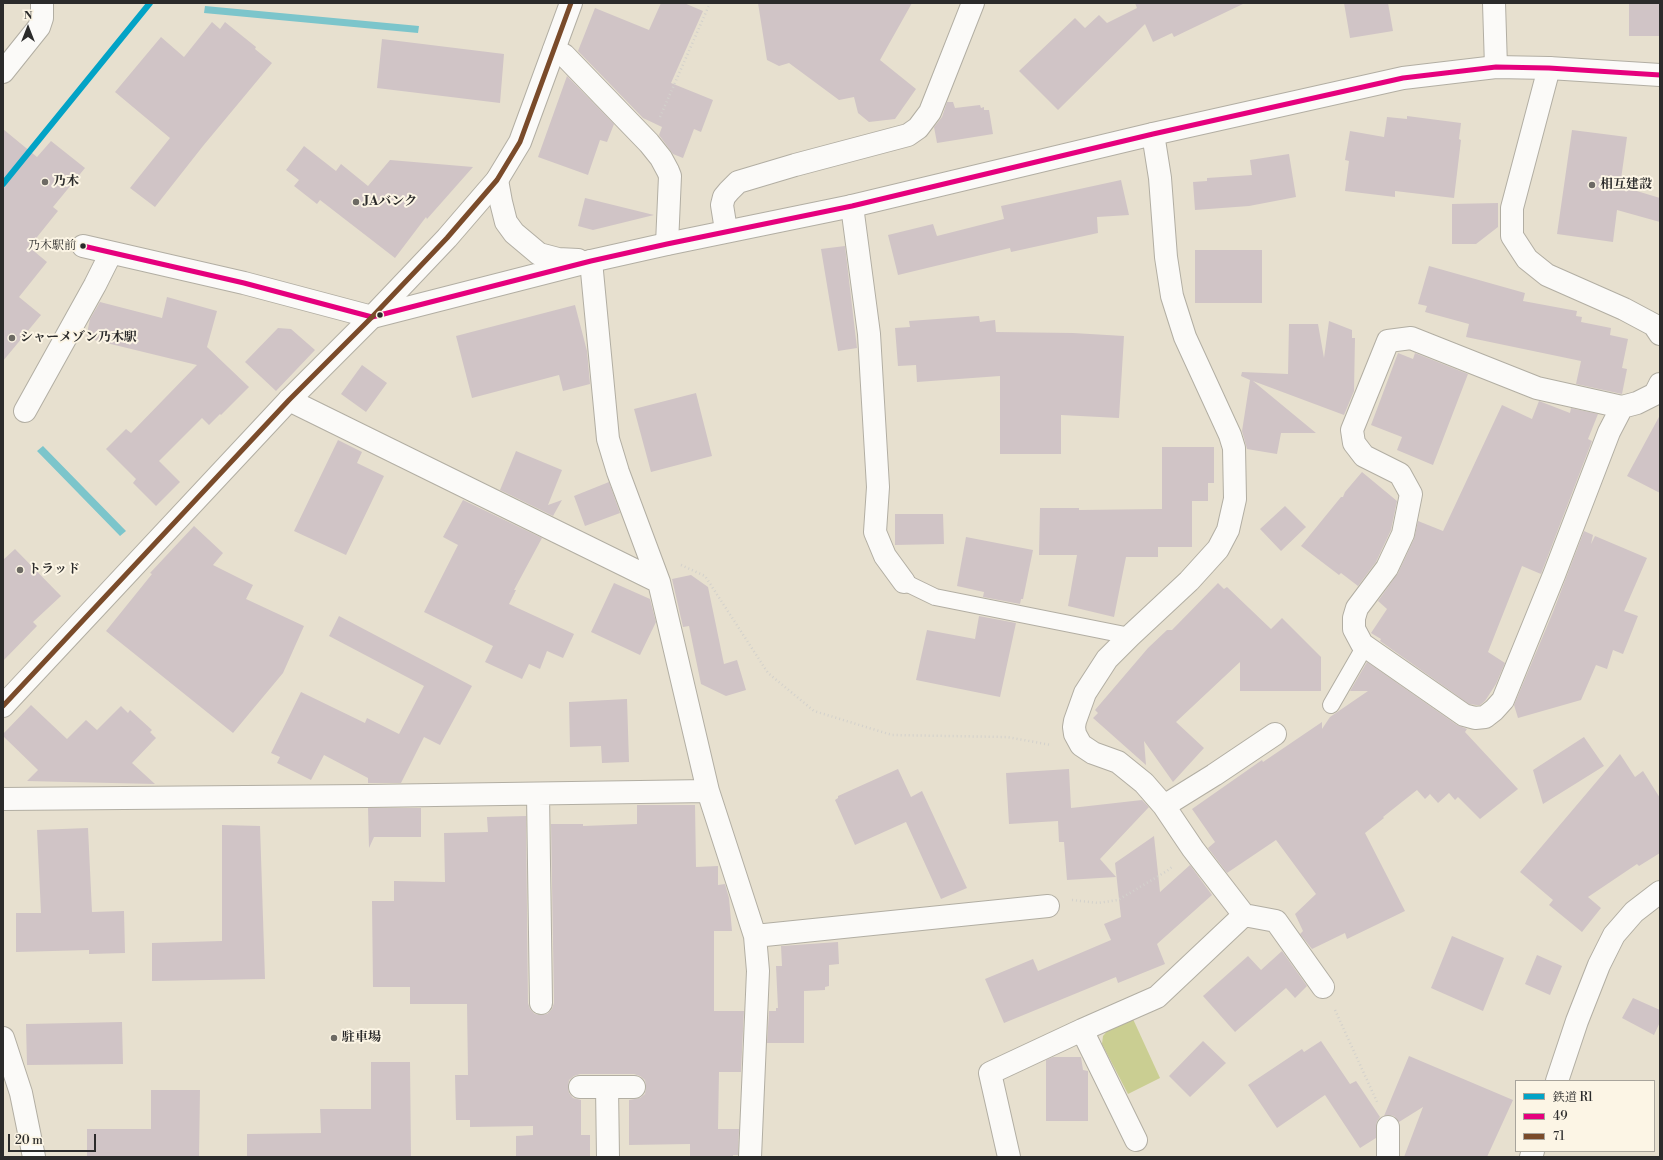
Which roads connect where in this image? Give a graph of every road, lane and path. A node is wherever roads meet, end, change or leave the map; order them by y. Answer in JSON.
{"nodes":[{"id":1,"x":42,"y":3,"type":"edge"},
{"id":2,"x":571,"y":3,"type":"edge"},
{"id":3,"x":710,"y":3,"type":"edge"},
{"id":4,"x":973,"y":3,"type":"edge"},
{"id":5,"x":1494,"y":3,"type":"edge"},
{"id":6,"x":554,"y":50,"type":"junction"},
{"id":7,"x":1496,"y":67,"type":"junction"},
{"id":8,"x":1549,"y":68,"type":"junction"},
{"id":9,"x":3,"y":72,"type":"edge"},
{"id":10,"x":1660,"y":76,"type":"edge"},
{"id":11,"x":1153,"y":134,"type":"junction"},
{"id":12,"x":649,"y":143,"type":"junction"},
{"id":13,"x":497,"y":180,"type":"junction"},
{"id":14,"x":852,"y":206,"type":"junction"},
{"id":15,"x":726,"y":230,"type":"junction"},
{"id":16,"x":667,"y":244,"type":"junction"},
{"id":17,"x":83,"y":246,"type":"dead end"},
{"id":18,"x":111,"y":253,"type":"junction"},
{"id":19,"x":591,"y":261,"type":"junction"},
{"id":20,"x":372,"y":317,"type":"junction"},
{"id":21,"x":1660,"y":334,"type":"edge"},
{"id":22,"x":1660,"y":384,"type":"edge"},
{"id":23,"x":289,"y":400,"type":"junction"},
{"id":24,"x":1622,"y":407,"type":"junction"},
{"id":25,"x":25,"y":411,"type":"dead end"},
{"id":26,"x":651,"y":558,"type":"junction"},
{"id":27,"x":659,"y":582,"type":"junction"},
{"id":28,"x":904,"y":582,"type":"joint"},
{"id":29,"x":1130,"y":636,"type":"junction"},
{"id":30,"x":1365,"y":646,"type":"junction"},
{"id":31,"x":1331,"y":705,"type":"dead end"},
{"id":32,"x":3,"y":706,"type":"edge"},
{"id":33,"x":1275,"y":734,"type":"dead end"},
{"id":34,"x":1077,"y":740,"type":"junction"},
{"id":35,"x":708,"y":791,"type":"junction"},
{"id":36,"x":538,"y":794,"type":"junction"},
{"id":37,"x":3,"y":799,"type":"edge"},
{"id":38,"x":1164,"y":806,"type":"junction"},
{"id":39,"x":1193,"y":849,"type":"junction"},
{"id":40,"x":1660,"y":892,"type":"edge"},
{"id":41,"x":1048,"y":906,"type":"joint"},
{"id":42,"x":1244,"y":915,"type":"junction"},
{"id":43,"x":755,"y":936,"type":"junction"},
{"id":44,"x":1323,"y":987,"type":"joint"},
{"id":45,"x":541,"y":1003,"type":"dead end"},
{"id":46,"x":1082,"y":1030,"type":"junction"},
{"id":47,"x":3,"y":1038,"type":"edge"},
{"id":48,"x":1557,"y":1080,"type":"edge"},
{"id":49,"x":580,"y":1087,"type":"dead end"},
{"id":50,"x":607,"y":1087,"type":"junction"},
{"id":51,"x":634,"y":1087,"type":"dead end"},
{"id":52,"x":1388,"y":1127,"type":"joint"},
{"id":53,"x":1136,"y":1140,"type":"dead end"},
{"id":54,"x":34,"y":1157,"type":"edge"},
{"id":55,"x":608,"y":1157,"type":"edge"},
{"id":56,"x":750,"y":1157,"type":"edge"},
{"id":57,"x":1009,"y":1157,"type":"edge"},
{"id":58,"x":1388,"y":1157,"type":"edge"}],
"edges":[{"from":1,"to":9,"type":"street"},
{"from":2,"to":6,"type":"street"},
{"from":3,"to":12,"type":"path"},
{"from":4,"to":15,"type":"street"},
{"from":5,"to":7,"type":"street"},
{"from":6,"to":12,"type":"street"},
{"from":6,"to":13,"type":"street"},
{"from":7,"to":8,"type":"street"},
{"from":7,"to":11,"type":"street"},
{"from":8,"to":10,"type":"street"},
{"from":8,"to":21,"type":"street"},
{"from":11,"to":14,"type":"street"},
{"from":11,"to":29,"type":"street"},
{"from":12,"to":16,"type":"street"},
{"from":13,"to":19,"type":"street"},
{"from":13,"to":20,"type":"street"},
{"from":14,"to":15,"type":"street"},
{"from":14,"to":28,"type":"street"},
{"from":15,"to":16,"type":"street"},
{"from":16,"to":19,"type":"street"},
{"from":17,"to":18,"type":"street"},
{"from":18,"to":20,"type":"street"},
{"from":18,"to":25,"type":"street"},
{"from":19,"to":20,"type":"street"},
{"from":19,"to":26,"type":"street"},
{"from":20,"to":23,"type":"street"},
{"from":22,"to":24,"type":"street"},
{"from":23,"to":27,"type":"street"},
{"from":23,"to":32,"type":"street"},
{"from":24,"to":30,"type":"street"},
{"from":24,"to":30,"type":"street"},
{"from":26,"to":27,"type":"street"},
{"from":26,"to":34,"type":"path"},
{"from":27,"to":35,"type":"street"},
{"from":28,"to":29,"type":"lane"},
{"from":29,"to":34,"type":"street"},
{"from":30,"to":31,"type":"lane"},
{"from":33,"to":38,"type":"street"},
{"from":34,"to":38,"type":"street"},
{"from":35,"to":36,"type":"street"},
{"from":35,"to":43,"type":"street"},
{"from":36,"to":37,"type":"street"},
{"from":36,"to":45,"type":"street"},
{"from":38,"to":39,"type":"street"},
{"from":39,"to":41,"type":"path"},
{"from":39,"to":42,"type":"street"},
{"from":40,"to":48,"type":"street"},
{"from":41,"to":43,"type":"street"},
{"from":42,"to":44,"type":"street"},
{"from":42,"to":46,"type":"street"},
{"from":43,"to":56,"type":"street"},
{"from":44,"to":52,"type":"path"},
{"from":46,"to":53,"type":"street"},
{"from":46,"to":57,"type":"street"},
{"from":47,"to":54,"type":"street"},
{"from":49,"to":50,"type":"street"},
{"from":50,"to":51,"type":"street"},
{"from":50,"to":55,"type":"street"},
{"from":52,"to":58,"type":"street"}]}
